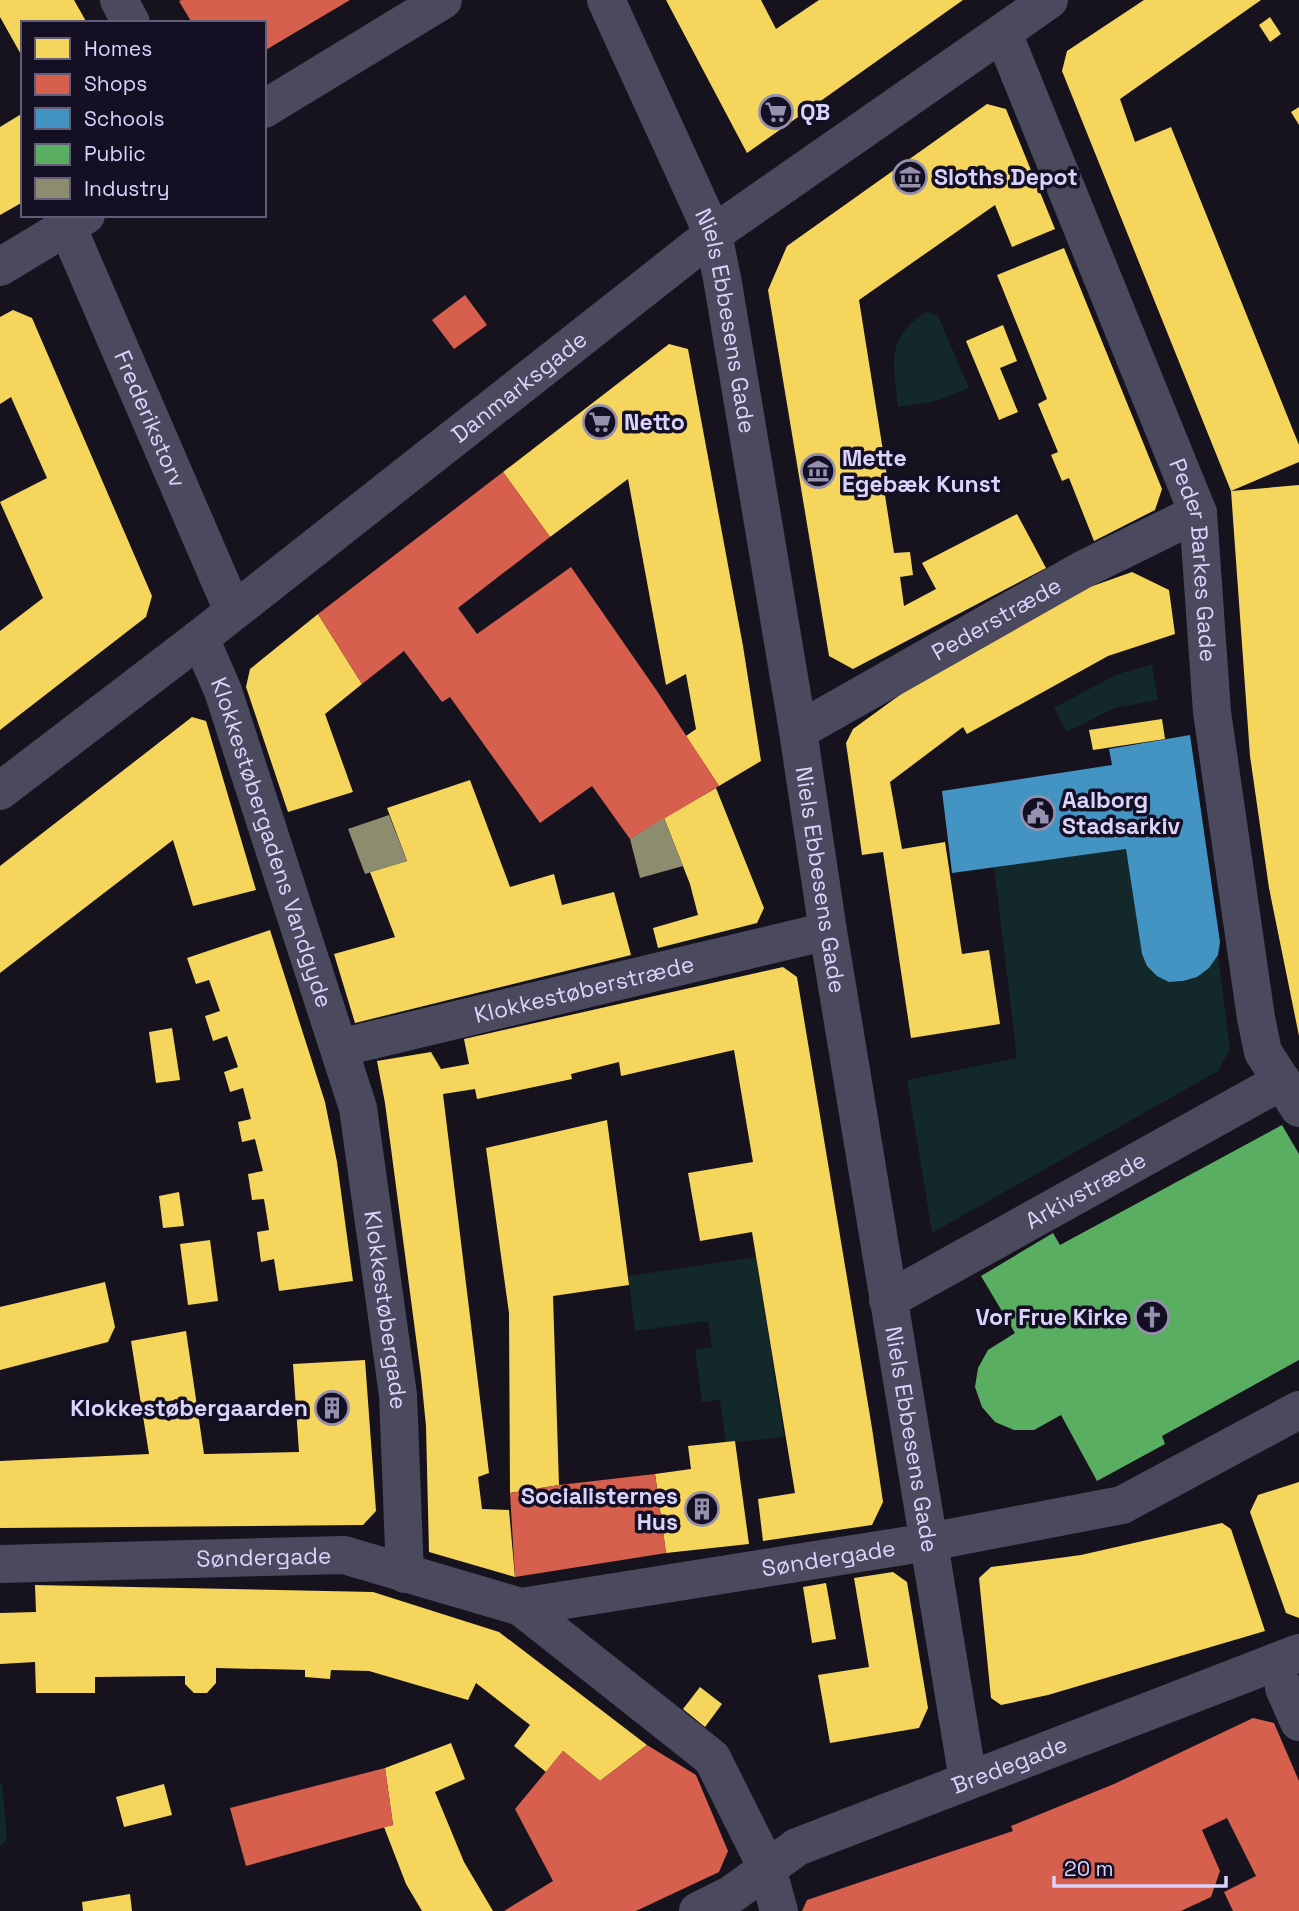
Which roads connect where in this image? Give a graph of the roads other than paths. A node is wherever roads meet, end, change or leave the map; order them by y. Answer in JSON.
{"nodes":[{"id":1,"x":118,"y":0,"type":"edge"},
{"id":2,"x":443,"y":0,"type":"edge"},
{"id":3,"x":606,"y":0,"type":"edge"},
{"id":4,"x":1049,"y":0,"type":"edge"},
{"id":5,"x":130,"y":21,"type":"edge"},
{"id":6,"x":1003,"y":33,"type":"junction"},
{"id":7,"x":266,"y":107,"type":"edge"},
{"id":8,"x":76,"y":221,"type":"edge"},
{"id":9,"x":713,"y":234,"type":"junction"},
{"id":10,"x":0,"y":267,"type":"edge"},
{"id":11,"x":1198,"y":513,"type":"junction"},
{"id":12,"x":233,"y":611,"type":"junction"},
{"id":13,"x":200,"y":638,"type":"junction"},
{"id":14,"x":798,"y":731,"type":"junction"},
{"id":15,"x":0,"y":791,"type":"edge"},
{"id":16,"x":828,"y":931,"type":"junction"},
{"id":17,"x":339,"y":1048,"type":"junction"},
{"id":18,"x":1290,"y":1095,"type":"edge"},
{"id":19,"x":888,"y":1300,"type":"junction"},
{"id":20,"x":1299,"y":1410,"type":"edge"},
{"id":21,"x":929,"y":1542,"type":"junction"},
{"id":22,"x":0,"y":1564,"type":"edge"},
{"id":23,"x":405,"y":1574,"type":"junction"},
{"id":24,"x":521,"y":1607,"type":"junction"},
{"id":25,"x":1299,"y":1653,"type":"edge"},
{"id":26,"x":968,"y":1780,"type":"junction"},
{"id":27,"x":768,"y":1868,"type":"junction"},
{"id":28,"x":698,"y":1911,"type":"edge"},
{"id":29,"x":779,"y":1911,"type":"edge"}],
"edges":[{"from":1,"to":5,"type":"street"},
{"from":2,"to":7,"type":"street"},
{"from":3,"to":9,"type":"street","name":"Niels Ebbesens Gade"},
{"from":4,"to":6,"type":"street","name":"Danmarksgade"},
{"from":6,"to":9,"type":"street","name":"Danmarksgade"},
{"from":6,"to":11,"type":"street","name":"Peder Barkes Gade"},
{"from":8,"to":10,"type":"street"},
{"from":8,"to":12,"type":"street","name":"Frederikstorv"},
{"from":9,"to":12,"type":"street","name":"Danmarksgade"},
{"from":9,"to":14,"type":"street","name":"Niels Ebbesens Gade"},
{"from":11,"to":14,"type":"street","name":"Pederstræde"},
{"from":11,"to":18,"type":"street","name":"Peder Barkes Gade"},
{"from":12,"to":13,"type":"street","name":"Danmarksgade"},
{"from":13,"to":15,"type":"street","name":"Danmarksgade"},
{"from":13,"to":17,"type":"street","name":"Klokkestøbergadens Vandgyde"},
{"from":14,"to":16,"type":"street","name":"Niels Ebbesens Gade"},
{"from":16,"to":17,"type":"street","name":"Klokkestøberstræde"},
{"from":16,"to":19,"type":"street","name":"Niels Ebbesens Gade"},
{"from":17,"to":23,"type":"street","name":"Klokkestøbergade"},
{"from":18,"to":19,"type":"street","name":"Arkivstræde"},
{"from":19,"to":21,"type":"street","name":"Niels Ebbesens Gade"},
{"from":20,"to":21,"type":"street","name":"Søndergade"},
{"from":21,"to":24,"type":"street","name":"Søndergade"},
{"from":21,"to":26,"type":"street","name":"Niels Ebbesens Gade"},
{"from":22,"to":23,"type":"street","name":"Søndergade"},
{"from":23,"to":24,"type":"street","name":"Søndergade"},
{"from":24,"to":27,"type":"street","name":"Søndergade"},
{"from":25,"to":26,"type":"street","name":"Bredegade"},
{"from":26,"to":27,"type":"street","name":"Bredegade"},
{"from":27,"to":28,"type":"street","name":"Bredegade"},
{"from":27,"to":29,"type":"street","name":"Søndergade"}]}
